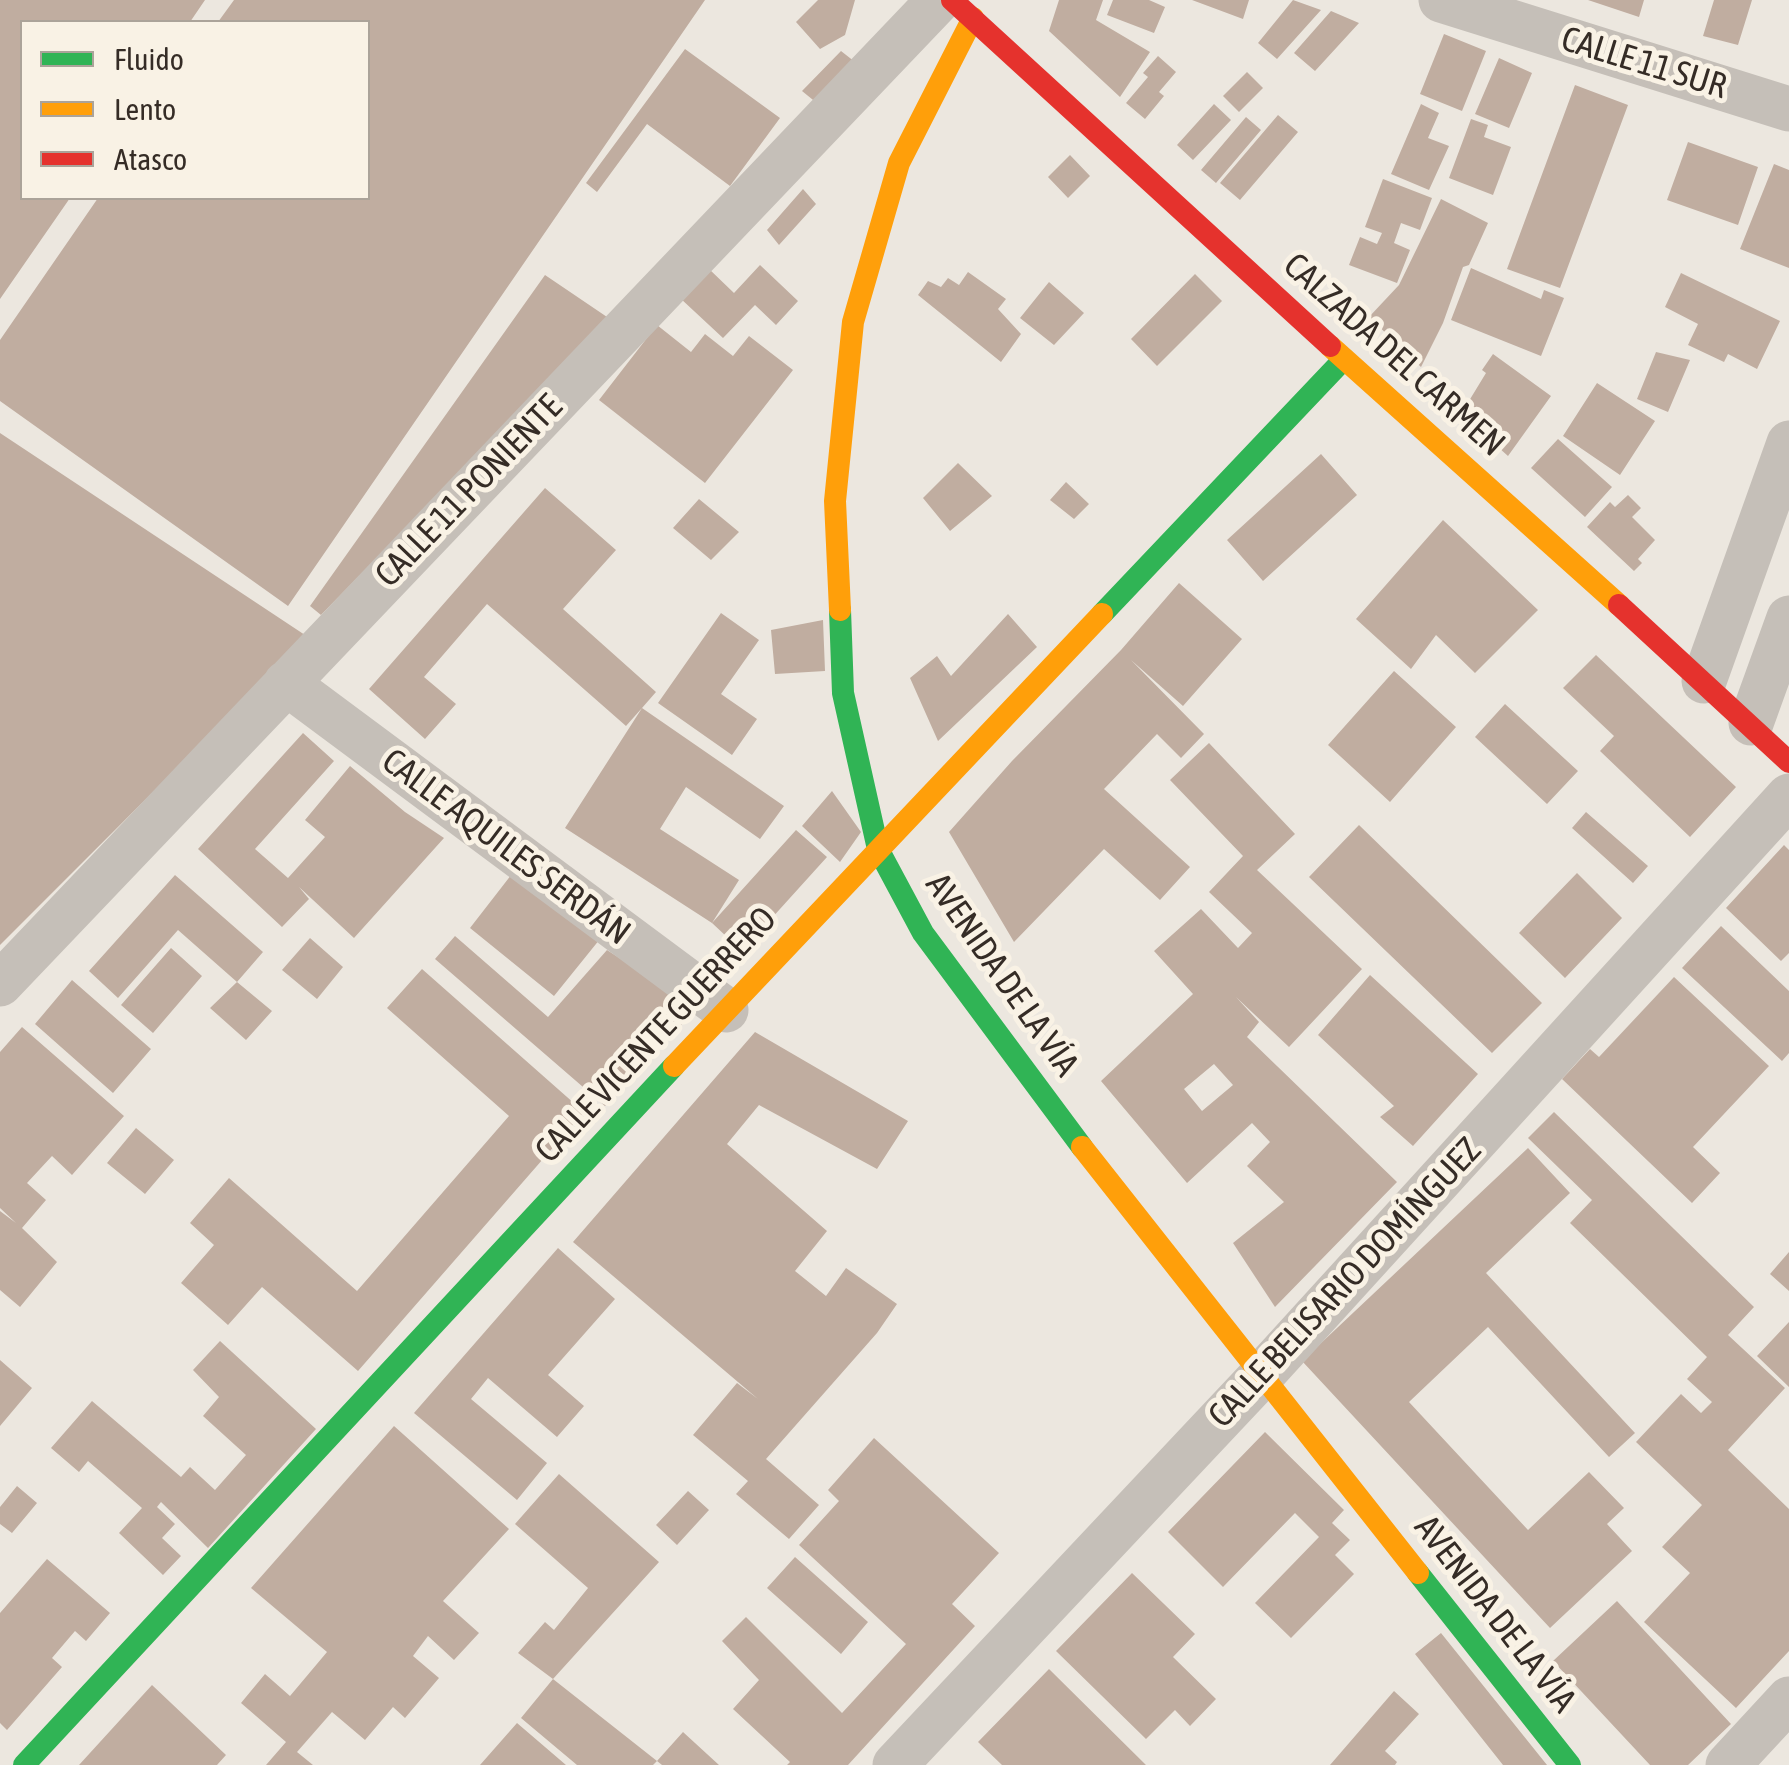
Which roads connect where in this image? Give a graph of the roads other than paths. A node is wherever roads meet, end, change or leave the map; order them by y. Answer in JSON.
{"nodes":[{"id":1,"x":952,"y":0,"type":"edge"},
{"id":2,"x":1441,"y":0,"type":"edge"},
{"id":3,"x":956,"y":9,"type":"edge"},
{"id":4,"x":1789,"y":108,"type":"edge"},
{"id":5,"x":1344,"y":359,"type":"junction"},
{"id":6,"x":1789,"y":443,"type":"edge"},
{"id":7,"x":1789,"y":618,"type":"edge"},
{"id":8,"x":1704,"y":680,"type":"junction"},
{"id":9,"x":286,"y":683,"type":"junction"},
{"id":10,"x":1751,"y":723,"type":"junction"},
{"id":11,"x":1789,"y":762,"type":"edge"},
{"id":12,"x":1789,"y":796,"type":"edge"},
{"id":13,"x":878,"y":849,"type":"junction"},
{"id":14,"x":0,"y":984,"type":"edge"},
{"id":15,"x":726,"y":1010,"type":"junction"},
{"id":16,"x":1260,"y":1376,"type":"junction"},
{"id":17,"x":1789,"y":1699,"type":"edge"},
{"id":18,"x":24,"y":1765,"type":"edge"},
{"id":19,"x":895,"y":1765,"type":"edge"},
{"id":20,"x":1570,"y":1765,"type":"edge"},
{"id":21,"x":1728,"y":1765,"type":"edge"}],
"edges":[{"from":1,"to":3,"type":"street","name":"CALZADA DEL CARMEN"},
{"from":2,"to":4,"type":"street","name":"CALLE 11 SUR"},
{"from":3,"to":5,"type":"street","name":"CALZADA DEL CARMEN"},
{"from":3,"to":9,"type":"street","name":"CALLE 11 PONIENTE"},
{"from":3,"to":13,"type":"street","name":"AVENIDA DE LA VÍA"},
{"from":5,"to":8,"type":"street","name":"CALZADA DEL CARMEN"},
{"from":5,"to":13,"type":"street","name":"CALLE VICENTE GUERRERO"},
{"from":6,"to":8,"type":"street"},
{"from":7,"to":10,"type":"street"},
{"from":8,"to":10,"type":"street","name":"CALZADA DEL CARMEN"},
{"from":9,"to":14,"type":"street","name":"CALLE 11 PONIENTE"},
{"from":9,"to":15,"type":"street","name":"CALLE AQUILES SERDÁN"},
{"from":10,"to":11,"type":"street","name":"CALZADA DEL CARMEN"},
{"from":12,"to":16,"type":"street","name":"CALLE BELISARIO DOMÍNGUEZ"},
{"from":13,"to":15,"type":"street","name":"CALLE VICENTE GUERRERO"},
{"from":13,"to":16,"type":"street","name":"AVENIDA DE LA VÍA"},
{"from":15,"to":18,"type":"street","name":"CALLE VICENTE GUERRERO"},
{"from":16,"to":19,"type":"street","name":"CALLE BELISARIO DOMÍNGUEZ"},
{"from":16,"to":20,"type":"street","name":"AVENIDA DE LA VÍA"},
{"from":17,"to":21,"type":"street"}]}
